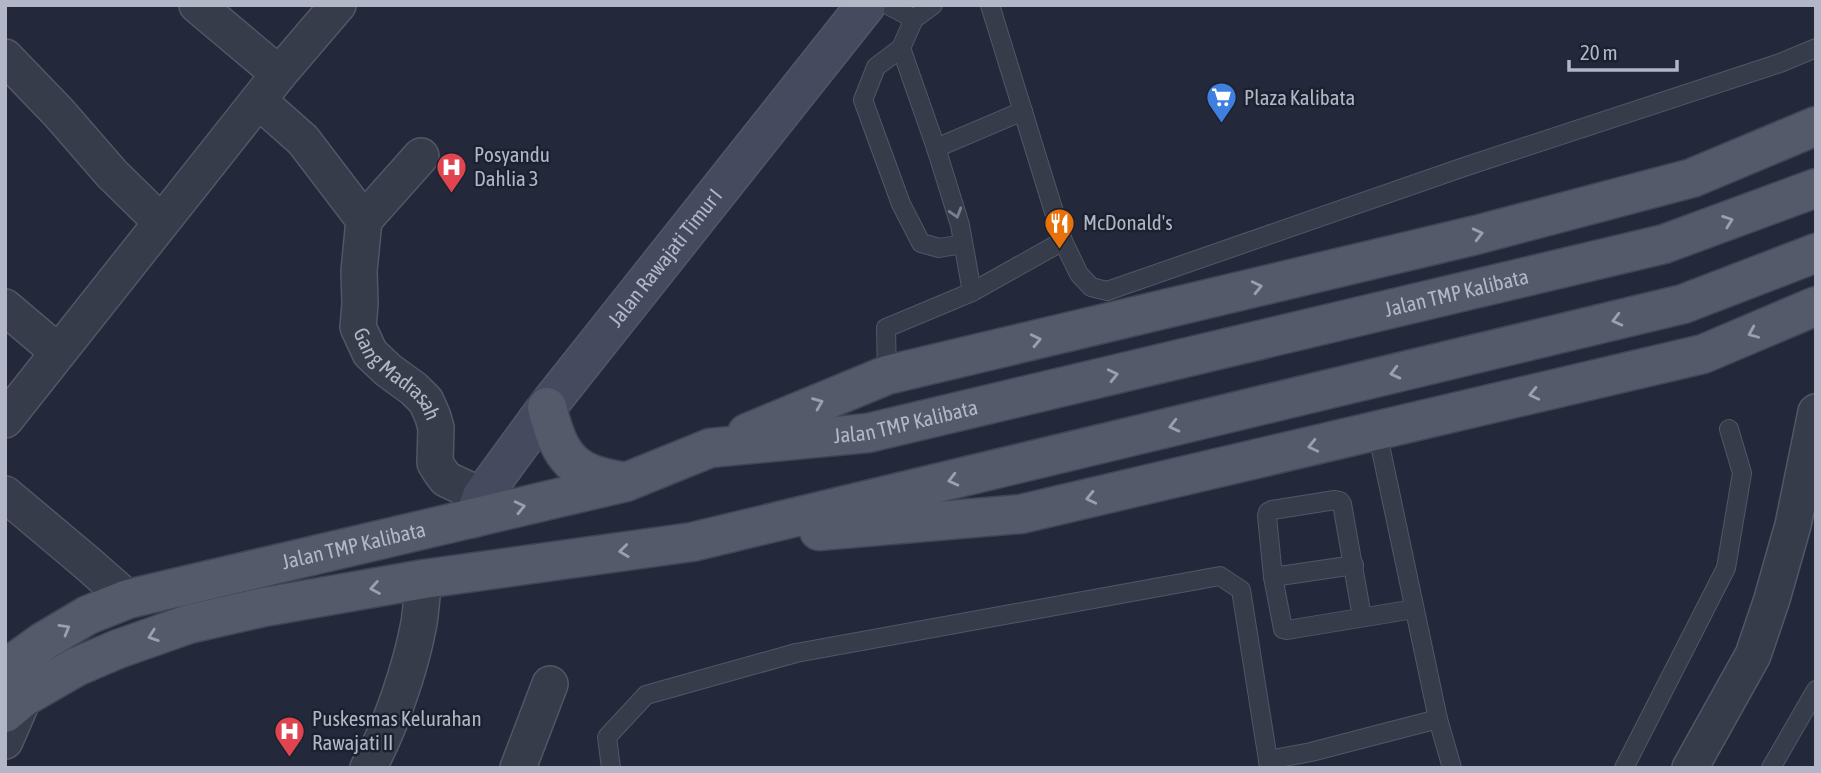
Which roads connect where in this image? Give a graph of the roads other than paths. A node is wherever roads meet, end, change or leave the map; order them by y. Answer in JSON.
{"nodes":[{"id":1,"x":197,"y":5,"type":"edge"},
{"id":2,"x":338,"y":5,"type":"edge"},
{"id":3,"x":866,"y":5,"type":"edge"},
{"id":4,"x":888,"y":5,"type":"edge"},
{"id":5,"x":933,"y":5,"type":"edge"},
{"id":6,"x":990,"y":5,"type":"edge"},
{"id":7,"x":914,"y":19,"type":"junction"},
{"id":8,"x":901,"y":48,"type":"junction"},
{"id":9,"x":1816,"y":48,"type":"edge"},
{"id":10,"x":5,"y":57,"type":"edge"},
{"id":11,"x":269,"y":87,"type":"junction"},
{"id":12,"x":1023,"y":111,"type":"junction"},
{"id":13,"x":1816,"y":126,"type":"edge"},
{"id":14,"x":936,"y":148,"type":"junction"},
{"id":15,"x":421,"y":156,"type":"dead end"},
{"id":16,"x":1816,"y":188,"type":"edge"},
{"id":17,"x":365,"y":220,"type":"junction"},
{"id":18,"x":161,"y":222,"type":"junction"},
{"id":19,"x":1063,"y":241,"type":"junction"},
{"id":20,"x":963,"y":244,"type":"junction"},
{"id":21,"x":1816,"y":253,"type":"edge"},
{"id":22,"x":972,"y":292,"type":"junction"},
{"id":23,"x":1816,"y":306,"type":"edge"},
{"id":24,"x":5,"y":307,"type":"edge"},
{"id":25,"x":58,"y":352,"type":"junction"},
{"id":26,"x":887,"y":375,"type":"junction"},
{"id":27,"x":547,"y":407,"type":"junction"},
{"id":28,"x":1816,"y":412,"type":"edge"},
{"id":29,"x":5,"y":420,"type":"edge"},
{"id":30,"x":1729,"y":429,"type":"dead end"},
{"id":31,"x":1377,"y":431,"type":"junction"},
{"id":32,"x":710,"y":448,"type":"junction"},
{"id":33,"x":626,"y":482,"type":"junction"},
{"id":34,"x":5,"y":494,"type":"edge"},
{"id":35,"x":478,"y":507,"type":"junction"},
{"id":36,"x":692,"y":542,"type":"junction"},
{"id":37,"x":1354,"y":565,"type":"junction"},
{"id":38,"x":1273,"y":577,"type":"junction"},
{"id":39,"x":424,"y":579,"type":"junction"},
{"id":40,"x":128,"y":599,"type":"junction"},
{"id":41,"x":1414,"y":609,"type":"junction"},
{"id":42,"x":1362,"y":617,"type":"junction"},
{"id":43,"x":550,"y":684,"type":"dead end"},
{"id":44,"x":1816,"y":690,"type":"edge"},
{"id":45,"x":11,"y":693,"type":"edge"},
{"id":46,"x":1437,"y":719,"type":"junction"},
{"id":47,"x":5,"y":741,"type":"edge"},
{"id":48,"x":1312,"y":760,"type":"edge"},
{"id":49,"x":1268,"y":764,"type":"edge"},
{"id":50,"x":368,"y":768,"type":"edge"},
{"id":51,"x":518,"y":768,"type":"edge"},
{"id":52,"x":611,"y":768,"type":"edge"},
{"id":53,"x":1452,"y":768,"type":"edge"},
{"id":54,"x":1624,"y":768,"type":"edge"},
{"id":55,"x":1690,"y":768,"type":"edge"},
{"id":56,"x":1771,"y":768,"type":"edge"}],
"edges":[{"from":1,"to":11,"type":"street"},
{"from":2,"to":11,"type":"street"},
{"from":3,"to":27,"type":"street","name":"Jalan Rawajati Timur I"},
{"from":4,"to":7,"type":"lane"},
{"from":5,"to":7,"type":"lane"},
{"from":6,"to":12,"type":"lane"},
{"from":7,"to":8,"type":"lane"},
{"from":8,"to":14,"type":"lane"},
{"from":8,"to":20,"type":"lane"},
{"from":9,"to":19,"type":"lane"},
{"from":10,"to":18,"type":"street"},
{"from":11,"to":17,"type":"street"},
{"from":11,"to":18,"type":"street"},
{"from":12,"to":14,"type":"lane"},
{"from":12,"to":19,"type":"lane"},
{"from":26,"to":13,"type":"main road","one_way":true},
{"from":14,"to":20,"type":"lane","one_way":true},
{"from":15,"to":17,"type":"street"},
{"from":32,"to":16,"type":"main road","name":"Jalan TMP Kalibata","one_way":true},
{"from":17,"to":35,"type":"street","name":"Gang Madrasah"},
{"from":18,"to":25,"type":"street"},
{"from":19,"to":22,"type":"lane"},
{"from":20,"to":22,"type":"lane"},
{"from":21,"to":36,"type":"main road","name":"Jalan TMP Kalibata","one_way":true},
{"from":22,"to":26,"type":"lane"},
{"from":23,"to":31,"type":"main road","one_way":true},
{"from":24,"to":25,"type":"street"},
{"from":25,"to":29,"type":"street"},
{"from":32,"to":26,"type":"main road","one_way":true},
{"from":27,"to":33,"type":"main road"},
{"from":27,"to":35,"type":"street","name":"Jalan Rawajati Timur I"},
{"from":28,"to":55,"type":"street"},
{"from":30,"to":54,"type":"lane"},
{"from":31,"to":36,"type":"main road","one_way":true},
{"from":31,"to":41,"type":"lane"},
{"from":32,"to":33,"type":"main road","name":"Jalan TMP Kalibata"},
{"from":35,"to":33,"type":"main road","name":"Jalan TMP Kalibata","one_way":true},
{"from":34,"to":40,"type":"street"},
{"from":35,"to":40,"type":"main road","name":"Jalan TMP Kalibata"},
{"from":36,"to":39,"type":"main road","name":"Jalan TMP Kalibata","one_way":true},
{"from":37,"to":38,"type":"lane"},
{"from":37,"to":38,"type":"lane"},
{"from":37,"to":42,"type":"lane"},
{"from":38,"to":42,"type":"lane"},
{"from":39,"to":45,"type":"main road","name":"Jalan TMP Kalibata","one_way":true},
{"from":39,"to":50,"type":"street"},
{"from":45,"to":40,"type":"main road","name":"Jalan TMP Kalibata","one_way":true},
{"from":41,"to":42,"type":"lane"},
{"from":41,"to":46,"type":"lane"},
{"from":43,"to":51,"type":"street"},
{"from":44,"to":56,"type":"lane"},
{"from":45,"to":47,"type":"street"},
{"from":46,"to":48,"type":"lane"},
{"from":46,"to":53,"type":"lane"},
{"from":48,"to":49,"type":"lane"},
{"from":49,"to":52,"type":"lane"}]}
